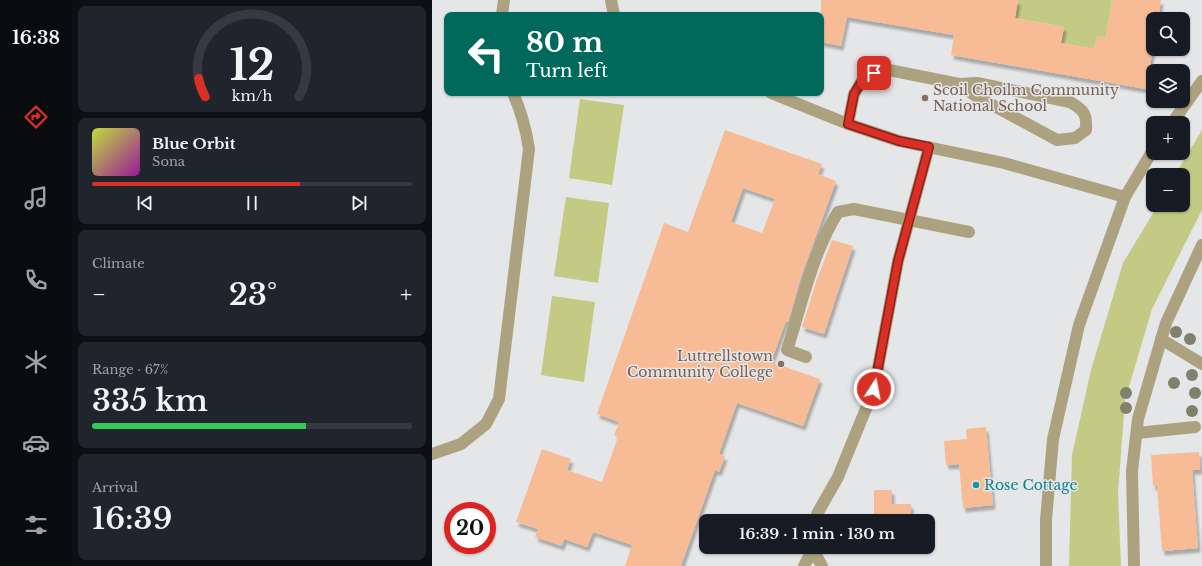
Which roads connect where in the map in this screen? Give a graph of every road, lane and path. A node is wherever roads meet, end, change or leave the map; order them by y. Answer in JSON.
{"nodes":[{"id":1,"x":504,"y":0,"type":"edge"},
{"id":2,"x":611,"y":0,"type":"edge"},
{"id":3,"x":502,"y":12,"type":"edge"},
{"id":4,"x":613,"y":12,"type":"edge"},
{"id":5,"x":1202,"y":80,"type":"edge"},
{"id":6,"x":959,"y":84,"type":"junction"},
{"id":7,"x":514,"y":96,"type":"edge"},
{"id":8,"x":778,"y":96,"type":"edge"},
{"id":9,"x":1177,"y":116,"type":"edge"},
{"id":10,"x":848,"y":124,"type":"junction"},
{"id":11,"x":929,"y":147,"type":"junction"},
{"id":12,"x":1147,"y":160,"type":"edge"},
{"id":13,"x":1125,"y":197,"type":"junction"},
{"id":14,"x":908,"y":220,"type":"junction"},
{"id":15,"x":968,"y":232,"type":"dead end"},
{"id":16,"x":1202,"y":245,"type":"edge"},
{"id":17,"x":1161,"y":339,"type":"junction"},
{"id":18,"x":806,"y":357,"type":"dead end"},
{"id":19,"x":1202,"y":364,"type":"edge"},
{"id":20,"x":1195,"y":427,"type":"dead end"},
{"id":21,"x":1137,"y":434,"type":"junction"},
{"id":22,"x":432,"y":454,"type":"edge"},
{"id":23,"x":817,"y":514,"type":"edge"},
{"id":24,"x":810,"y":554,"type":"edge"},
{"id":25,"x":816,"y":554,"type":"edge"},
{"id":26,"x":804,"y":566,"type":"edge"},
{"id":27,"x":822,"y":566,"type":"edge"},
{"id":28,"x":1046,"y":566,"type":"edge"},
{"id":29,"x":1134,"y":566,"type":"edge"}],
"edges":[{"from":1,"to":3,"type":"street"},
{"from":2,"to":4,"type":"street"},
{"from":5,"to":9,"type":"street"},
{"from":6,"to":6,"type":"street"},
{"from":6,"to":10,"type":"street"},
{"from":7,"to":22,"type":"street"},
{"from":8,"to":10,"type":"street"},
{"from":10,"to":11,"type":"street"},
{"from":11,"to":13,"type":"street"},
{"from":11,"to":14,"type":"street"},
{"from":12,"to":13,"type":"street"},
{"from":13,"to":28,"type":"street"},
{"from":14,"to":15,"type":"street"},
{"from":14,"to":18,"type":"street"},
{"from":14,"to":23,"type":"street"},
{"from":16,"to":17,"type":"street"},
{"from":17,"to":19,"type":"street"},
{"from":17,"to":21,"type":"street"},
{"from":20,"to":21,"type":"street"},
{"from":21,"to":29,"type":"street"},
{"from":24,"to":26,"type":"street"},
{"from":25,"to":27,"type":"street"}]}
